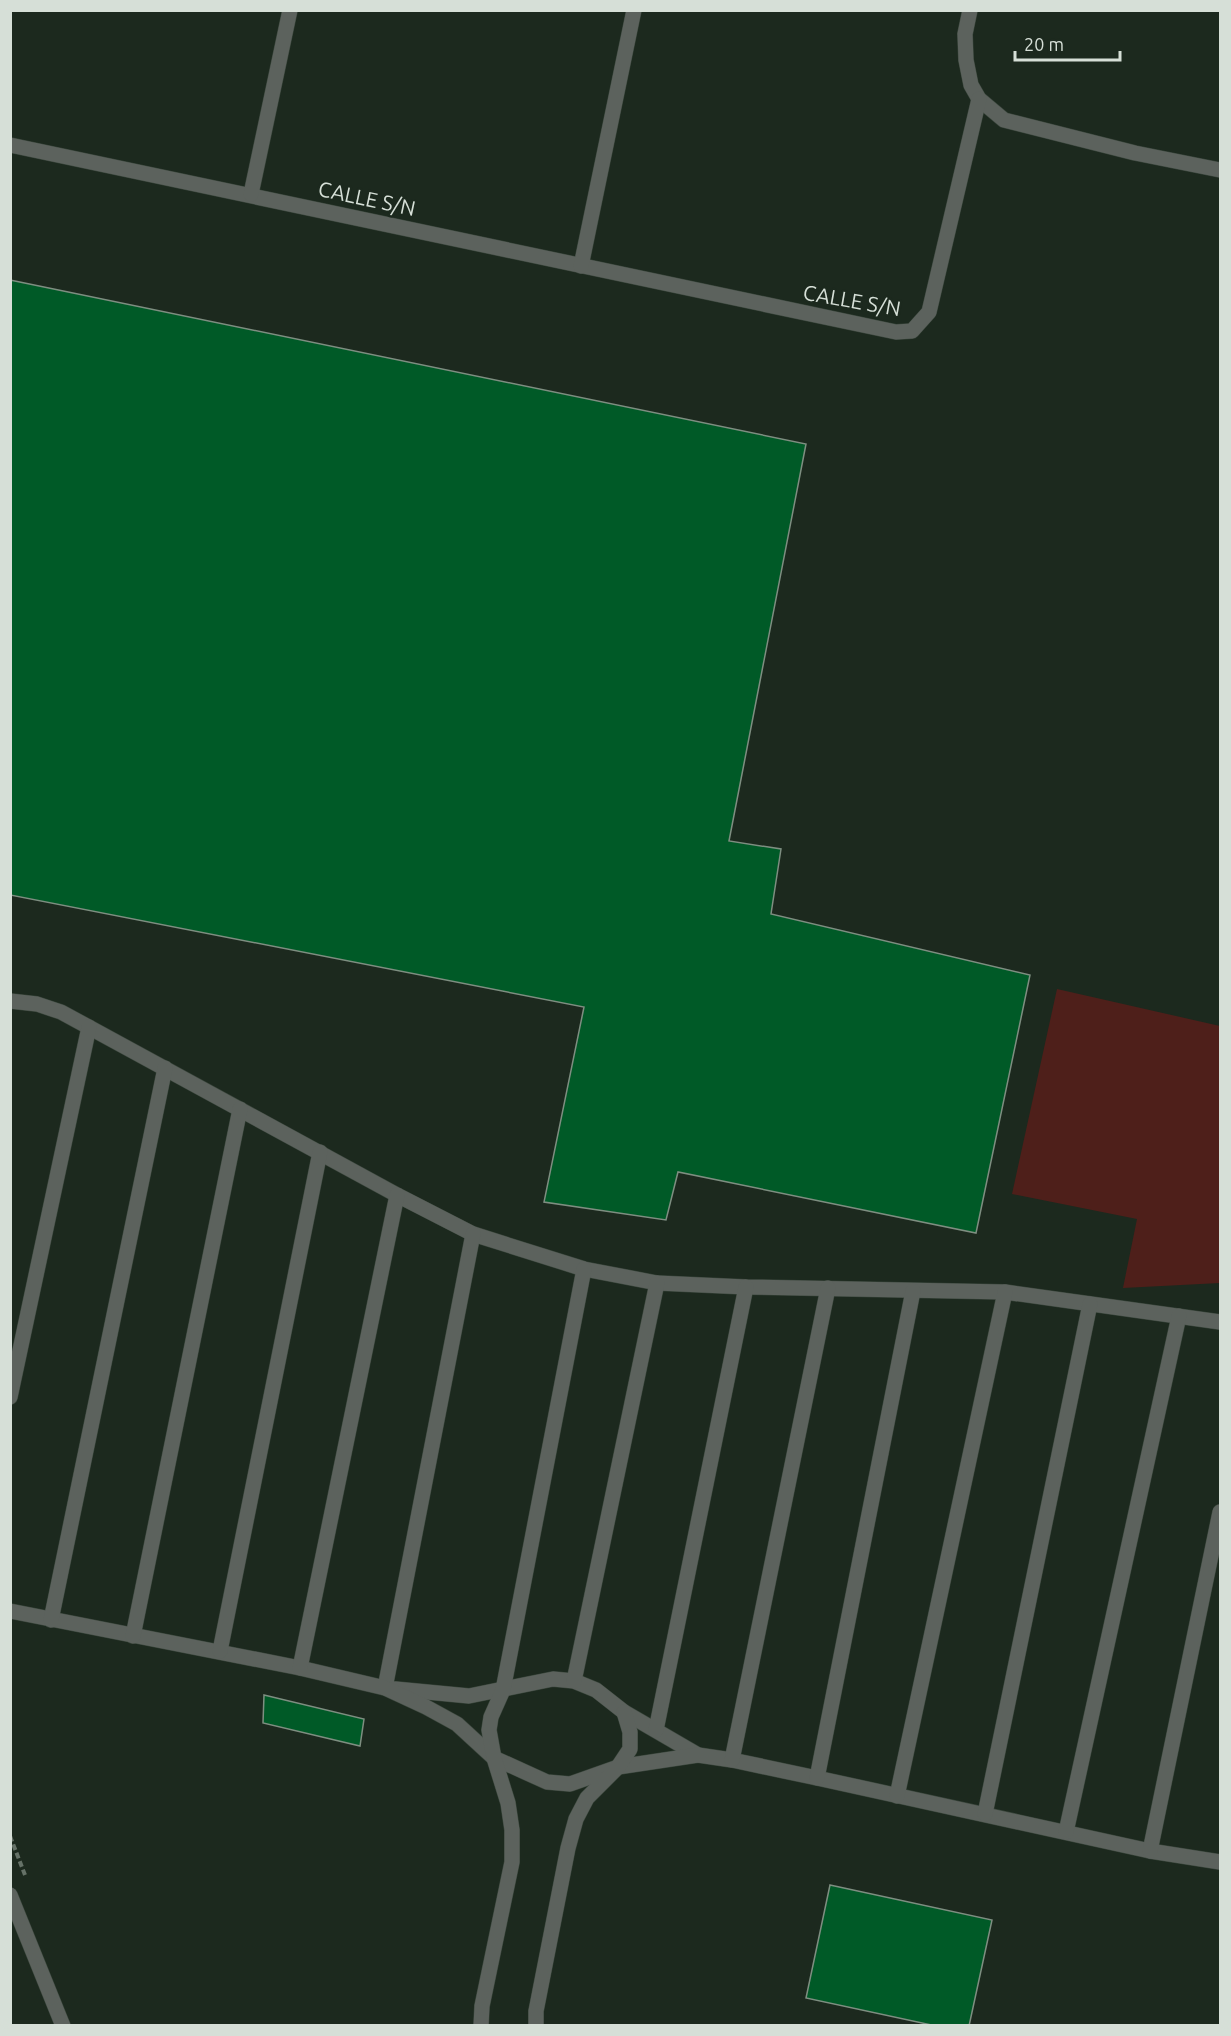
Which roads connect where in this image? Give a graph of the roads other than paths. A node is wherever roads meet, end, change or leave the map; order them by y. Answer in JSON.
{"nodes":[{"id":1,"x":290,"y":10,"type":"edge"},
{"id":2,"x":634,"y":10,"type":"edge"},
{"id":3,"x":970,"y":10,"type":"edge"},
{"id":4,"x":978,"y":99,"type":"junction"},
{"id":5,"x":10,"y":145,"type":"edge"},
{"id":6,"x":1221,"y":170,"type":"edge"},
{"id":7,"x":251,"y":194,"type":"junction"},
{"id":8,"x":580,"y":266,"type":"junction"},
{"id":9,"x":11,"y":1004,"type":"edge"},
{"id":10,"x":89,"y":1027,"type":"junction"},
{"id":11,"x":165,"y":1068,"type":"junction"},
{"id":12,"x":240,"y":1109,"type":"junction"},
{"id":13,"x":320,"y":1152,"type":"junction"},
{"id":14,"x":397,"y":1195,"type":"junction"},
{"id":15,"x":473,"y":1234,"type":"junction"},
{"id":16,"x":584,"y":1269,"type":"junction"},
{"id":17,"x":657,"y":1283,"type":"junction"},
{"id":18,"x":746,"y":1287,"type":"junction"},
{"id":19,"x":828,"y":1288,"type":"junction"},
{"id":20,"x":913,"y":1291,"type":"junction"},
{"id":21,"x":1005,"y":1292,"type":"junction"},
{"id":22,"x":1090,"y":1304,"type":"junction"},
{"id":23,"x":1179,"y":1316,"type":"junction"},
{"id":24,"x":1221,"y":1322,"type":"edge"},
{"id":25,"x":10,"y":1397,"type":"edge"},
{"id":26,"x":1221,"y":1512,"type":"edge"},
{"id":27,"x":10,"y":1611,"type":"edge"},
{"id":28,"x":51,"y":1620,"type":"junction"},
{"id":29,"x":133,"y":1636,"type":"junction"},
{"id":30,"x":220,"y":1652,"type":"junction"},
{"id":31,"x":300,"y":1668,"type":"junction"},
{"id":32,"x":574,"y":1681,"type":"junction"},
{"id":33,"x":385,"y":1688,"type":"junction"},
{"id":34,"x":503,"y":1690,"type":"junction"},
{"id":35,"x":624,"y":1712,"type":"junction"},
{"id":36,"x":656,"y":1730,"type":"junction"},
{"id":37,"x":698,"y":1755,"type":"junction"},
{"id":38,"x":494,"y":1758,"type":"junction"},
{"id":39,"x":732,"y":1760,"type":"junction"},
{"id":40,"x":618,"y":1767,"type":"junction"},
{"id":41,"x":817,"y":1778,"type":"junction"},
{"id":42,"x":897,"y":1796,"type":"junction"},
{"id":43,"x":985,"y":1814,"type":"junction"},
{"id":44,"x":1066,"y":1832,"type":"junction"},
{"id":45,"x":1150,"y":1851,"type":"junction"},
{"id":46,"x":1221,"y":1862,"type":"edge"},
{"id":47,"x":10,"y":1895,"type":"edge"},
{"id":48,"x":63,"y":2025,"type":"edge"},
{"id":49,"x":481,"y":2025,"type":"edge"},
{"id":50,"x":536,"y":2025,"type":"edge"}],
"edges":[{"from":1,"to":7,"type":"street"},
{"from":2,"to":8,"type":"street"},
{"from":3,"to":4,"type":"street"},
{"from":4,"to":6,"type":"street"},
{"from":4,"to":8,"type":"street","name":"CALLE S/N"},
{"from":5,"to":7,"type":"street","name":"CALLE S/N"},
{"from":7,"to":8,"type":"street","name":"CALLE S/N"},
{"from":9,"to":10,"type":"street"},
{"from":10,"to":11,"type":"street"},
{"from":10,"to":25,"type":"street"},
{"from":11,"to":12,"type":"street"},
{"from":11,"to":28,"type":"street"},
{"from":12,"to":13,"type":"street"},
{"from":12,"to":29,"type":"street"},
{"from":13,"to":14,"type":"street"},
{"from":13,"to":30,"type":"street"},
{"from":14,"to":15,"type":"street"},
{"from":14,"to":31,"type":"street"},
{"from":15,"to":16,"type":"street"},
{"from":15,"to":33,"type":"street"},
{"from":16,"to":17,"type":"street"},
{"from":16,"to":34,"type":"street"},
{"from":17,"to":18,"type":"street"},
{"from":17,"to":32,"type":"street"},
{"from":18,"to":19,"type":"street"},
{"from":18,"to":36,"type":"street"},
{"from":19,"to":20,"type":"street"},
{"from":19,"to":39,"type":"street"},
{"from":20,"to":21,"type":"street"},
{"from":20,"to":41,"type":"street"},
{"from":21,"to":22,"type":"street"},
{"from":21,"to":42,"type":"street"},
{"from":22,"to":23,"type":"street"},
{"from":22,"to":43,"type":"street"},
{"from":23,"to":24,"type":"street"},
{"from":23,"to":44,"type":"street"},
{"from":26,"to":45,"type":"street"},
{"from":27,"to":28,"type":"street"},
{"from":28,"to":29,"type":"street"},
{"from":29,"to":30,"type":"street"},
{"from":30,"to":31,"type":"street"},
{"from":31,"to":33,"type":"street"},
{"from":32,"to":34,"type":"street"},
{"from":32,"to":35,"type":"street"},
{"from":33,"to":34,"type":"street"},
{"from":33,"to":38,"type":"street"},
{"from":34,"to":38,"type":"street"},
{"from":35,"to":36,"type":"street"},
{"from":35,"to":40,"type":"street"},
{"from":36,"to":37,"type":"street"},
{"from":37,"to":39,"type":"street"},
{"from":37,"to":40,"type":"street"},
{"from":38,"to":40,"type":"street"},
{"from":38,"to":49,"type":"street"},
{"from":39,"to":41,"type":"street"},
{"from":40,"to":50,"type":"street"},
{"from":41,"to":42,"type":"street"},
{"from":42,"to":43,"type":"street"},
{"from":43,"to":44,"type":"street"},
{"from":44,"to":45,"type":"street"},
{"from":45,"to":46,"type":"street"},
{"from":47,"to":48,"type":"street"}]}
